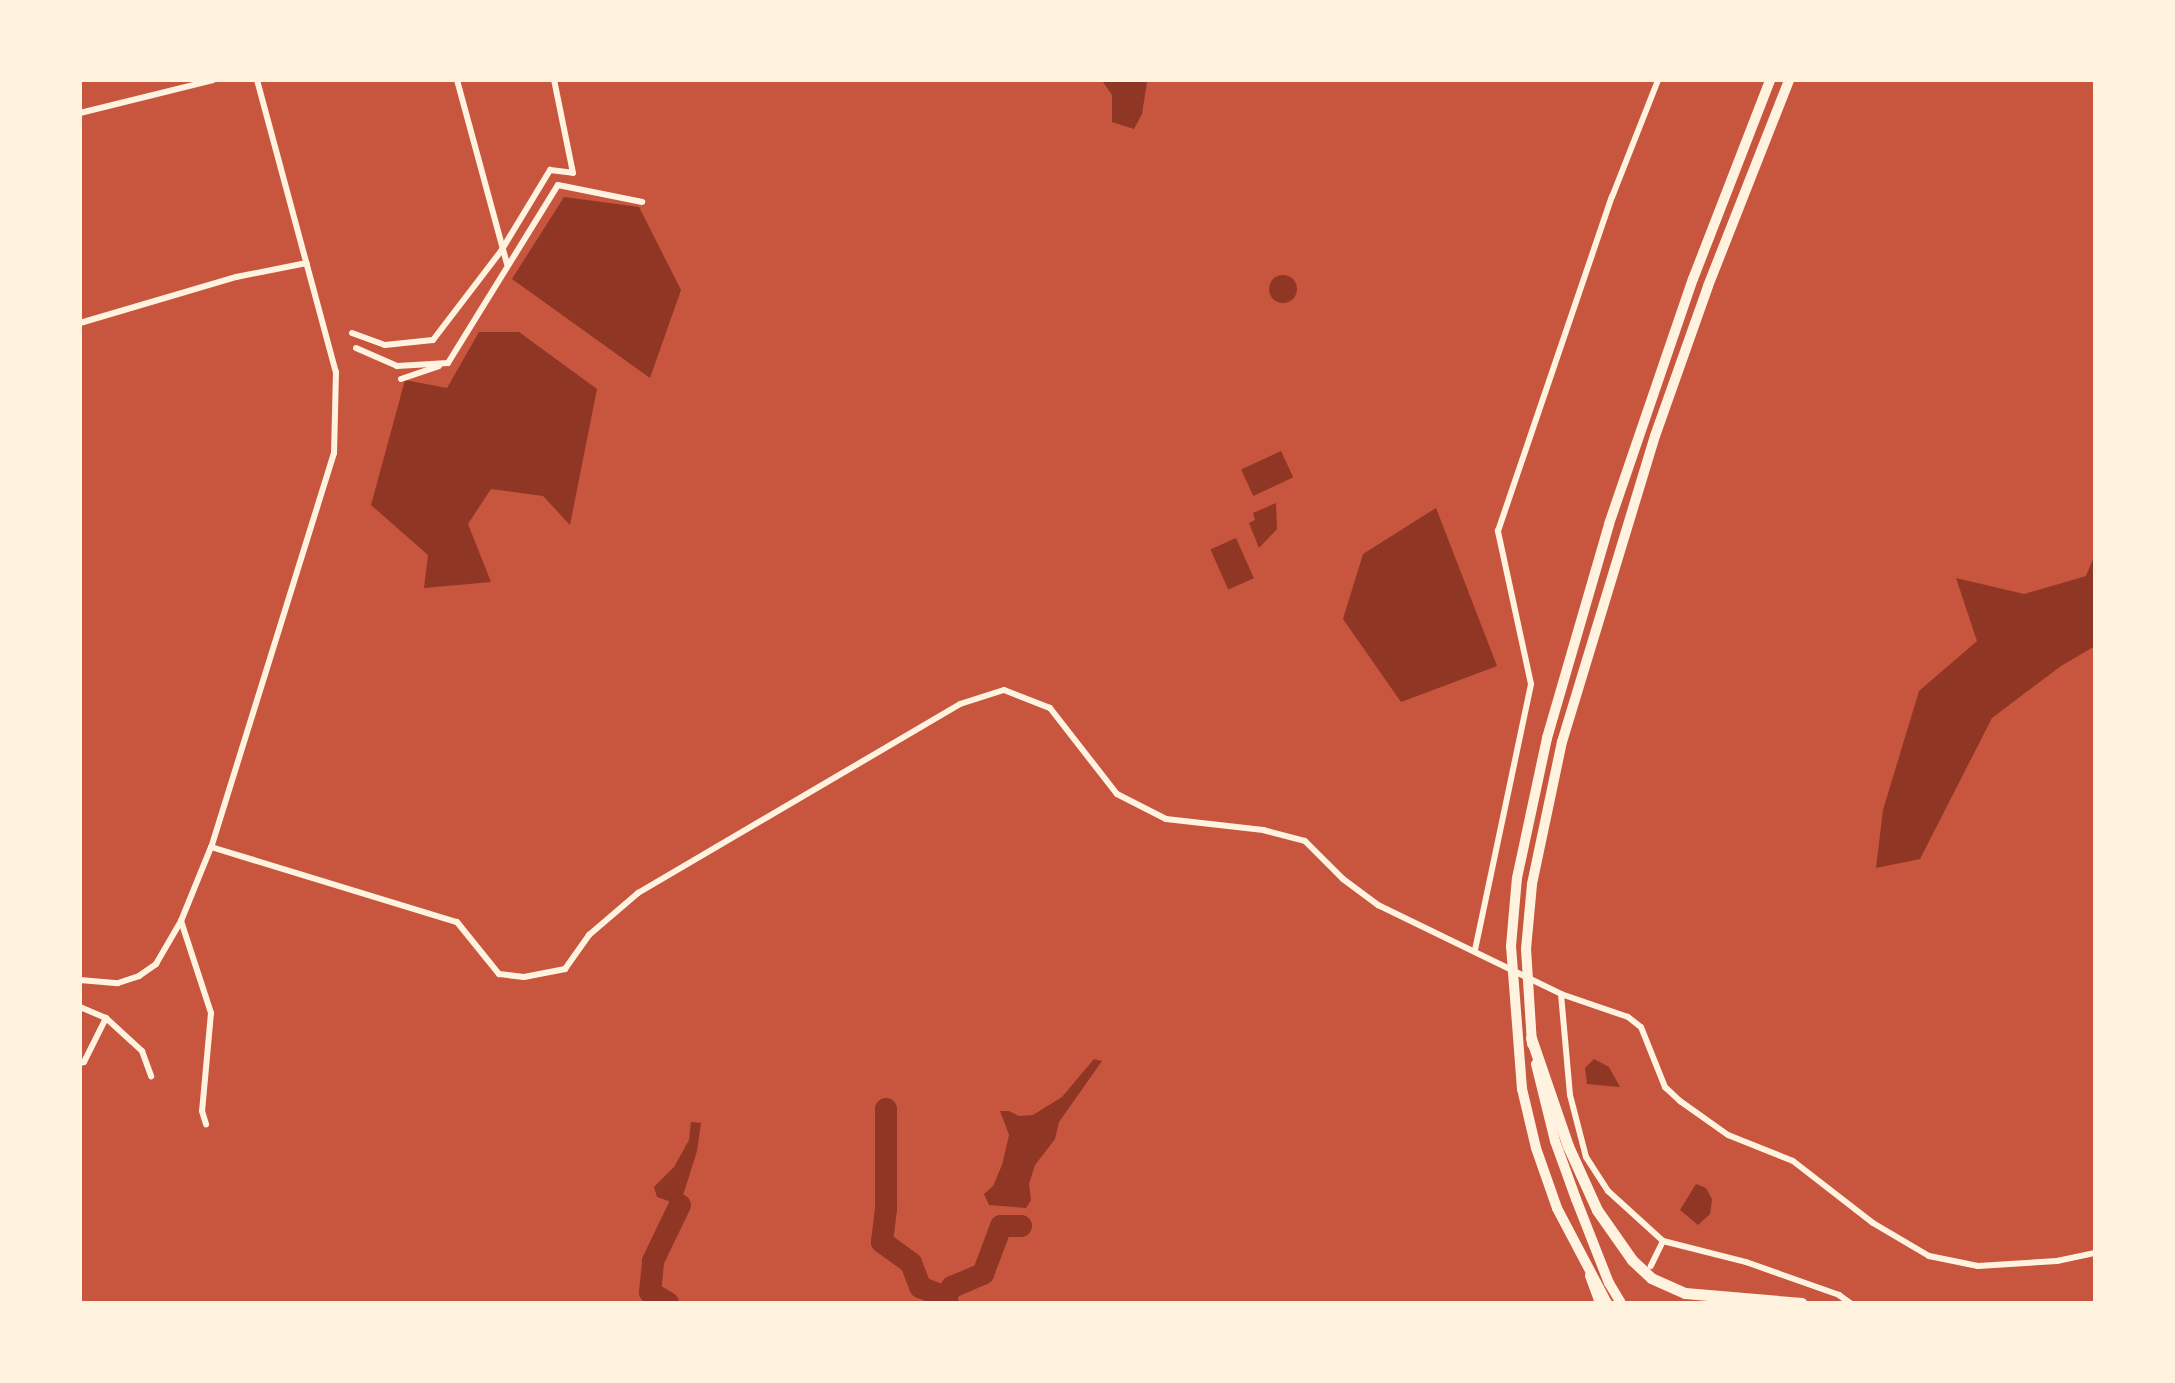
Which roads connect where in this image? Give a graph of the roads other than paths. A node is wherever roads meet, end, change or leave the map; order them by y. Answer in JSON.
{"nodes":[{"id":1,"x":213,"y":80,"type":"edge"},
{"id":2,"x":257,"y":80,"type":"edge"},
{"id":3,"x":457,"y":80,"type":"edge"},
{"id":4,"x":554,"y":80,"type":"edge"},
{"id":5,"x":1658,"y":80,"type":"edge"},
{"id":6,"x":1770,"y":80,"type":"edge"},
{"id":7,"x":1789,"y":80,"type":"edge"},
{"id":8,"x":80,"y":113,"type":"edge"},
{"id":9,"x":642,"y":202,"type":"dead end"},
{"id":10,"x":501,"y":251,"type":"junction"},
{"id":11,"x":307,"y":263,"type":"junction"},
{"id":12,"x":507,"y":264,"type":"junction"},
{"id":13,"x":80,"y":323,"type":"edge"},
{"id":14,"x":352,"y":333,"type":"dead end"},
{"id":15,"x":356,"y":348,"type":"dead end"},
{"id":16,"x":448,"y":363,"type":"junction"},
{"id":17,"x":401,"y":379,"type":"dead end"},
{"id":18,"x":211,"y":847,"type":"junction"},
{"id":19,"x":181,"y":921,"type":"junction"},
{"id":20,"x":1475,"y":950,"type":"junction"},
{"id":21,"x":80,"y":980,"type":"edge"},
{"id":22,"x":1561,"y":994,"type":"junction"},
{"id":23,"x":80,"y":1007,"type":"edge"},
{"id":24,"x":106,"y":1018,"type":"junction"},
{"id":25,"x":1531,"y":1038,"type":"junction"},
{"id":26,"x":80,"y":1063,"type":"edge"},
{"id":27,"x":151,"y":1076,"type":"dead end"},
{"id":28,"x":206,"y":1124,"type":"dead end"},
{"id":29,"x":1663,"y":1241,"type":"junction"},
{"id":30,"x":2095,"y":1253,"type":"edge"},
{"id":31,"x":1651,"y":1266,"type":"dead end"},
{"id":32,"x":1590,"y":1275,"type":"junction"},
{"id":33,"x":1600,"y":1303,"type":"edge"},
{"id":34,"x":1607,"y":1303,"type":"edge"},
{"id":35,"x":1621,"y":1303,"type":"edge"},
{"id":36,"x":1802,"y":1303,"type":"edge"},
{"id":37,"x":1850,"y":1303,"type":"edge"}],
"edges":[{"from":1,"to":8,"type":"street"},
{"from":2,"to":11,"type":"street"},
{"from":3,"to":10,"type":"street"},
{"from":4,"to":10,"type":"street"},
{"from":5,"to":20,"type":"street"},
{"from":6,"to":32,"type":"main road"},
{"from":7,"to":25,"type":"main road"},
{"from":9,"to":12,"type":"street"},
{"from":10,"to":12,"type":"street"},
{"from":10,"to":14,"type":"street"},
{"from":11,"to":13,"type":"street"},
{"from":11,"to":18,"type":"street"},
{"from":12,"to":16,"type":"street"},
{"from":15,"to":16,"type":"street"},
{"from":16,"to":17,"type":"street"},
{"from":18,"to":19,"type":"street"},
{"from":18,"to":20,"type":"street"},
{"from":19,"to":21,"type":"street"},
{"from":19,"to":28,"type":"street"},
{"from":20,"to":22,"type":"street"},
{"from":22,"to":29,"type":"street"},
{"from":22,"to":30,"type":"street"},
{"from":23,"to":24,"type":"street"},
{"from":24,"to":26,"type":"street"},
{"from":24,"to":27,"type":"street"},
{"from":25,"to":35,"type":"main road"},
{"from":25,"to":36,"type":"highway"},
{"from":29,"to":31,"type":"street"},
{"from":29,"to":37,"type":"street"},
{"from":32,"to":33,"type":"highway"},
{"from":32,"to":34,"type":"main road"}]}
